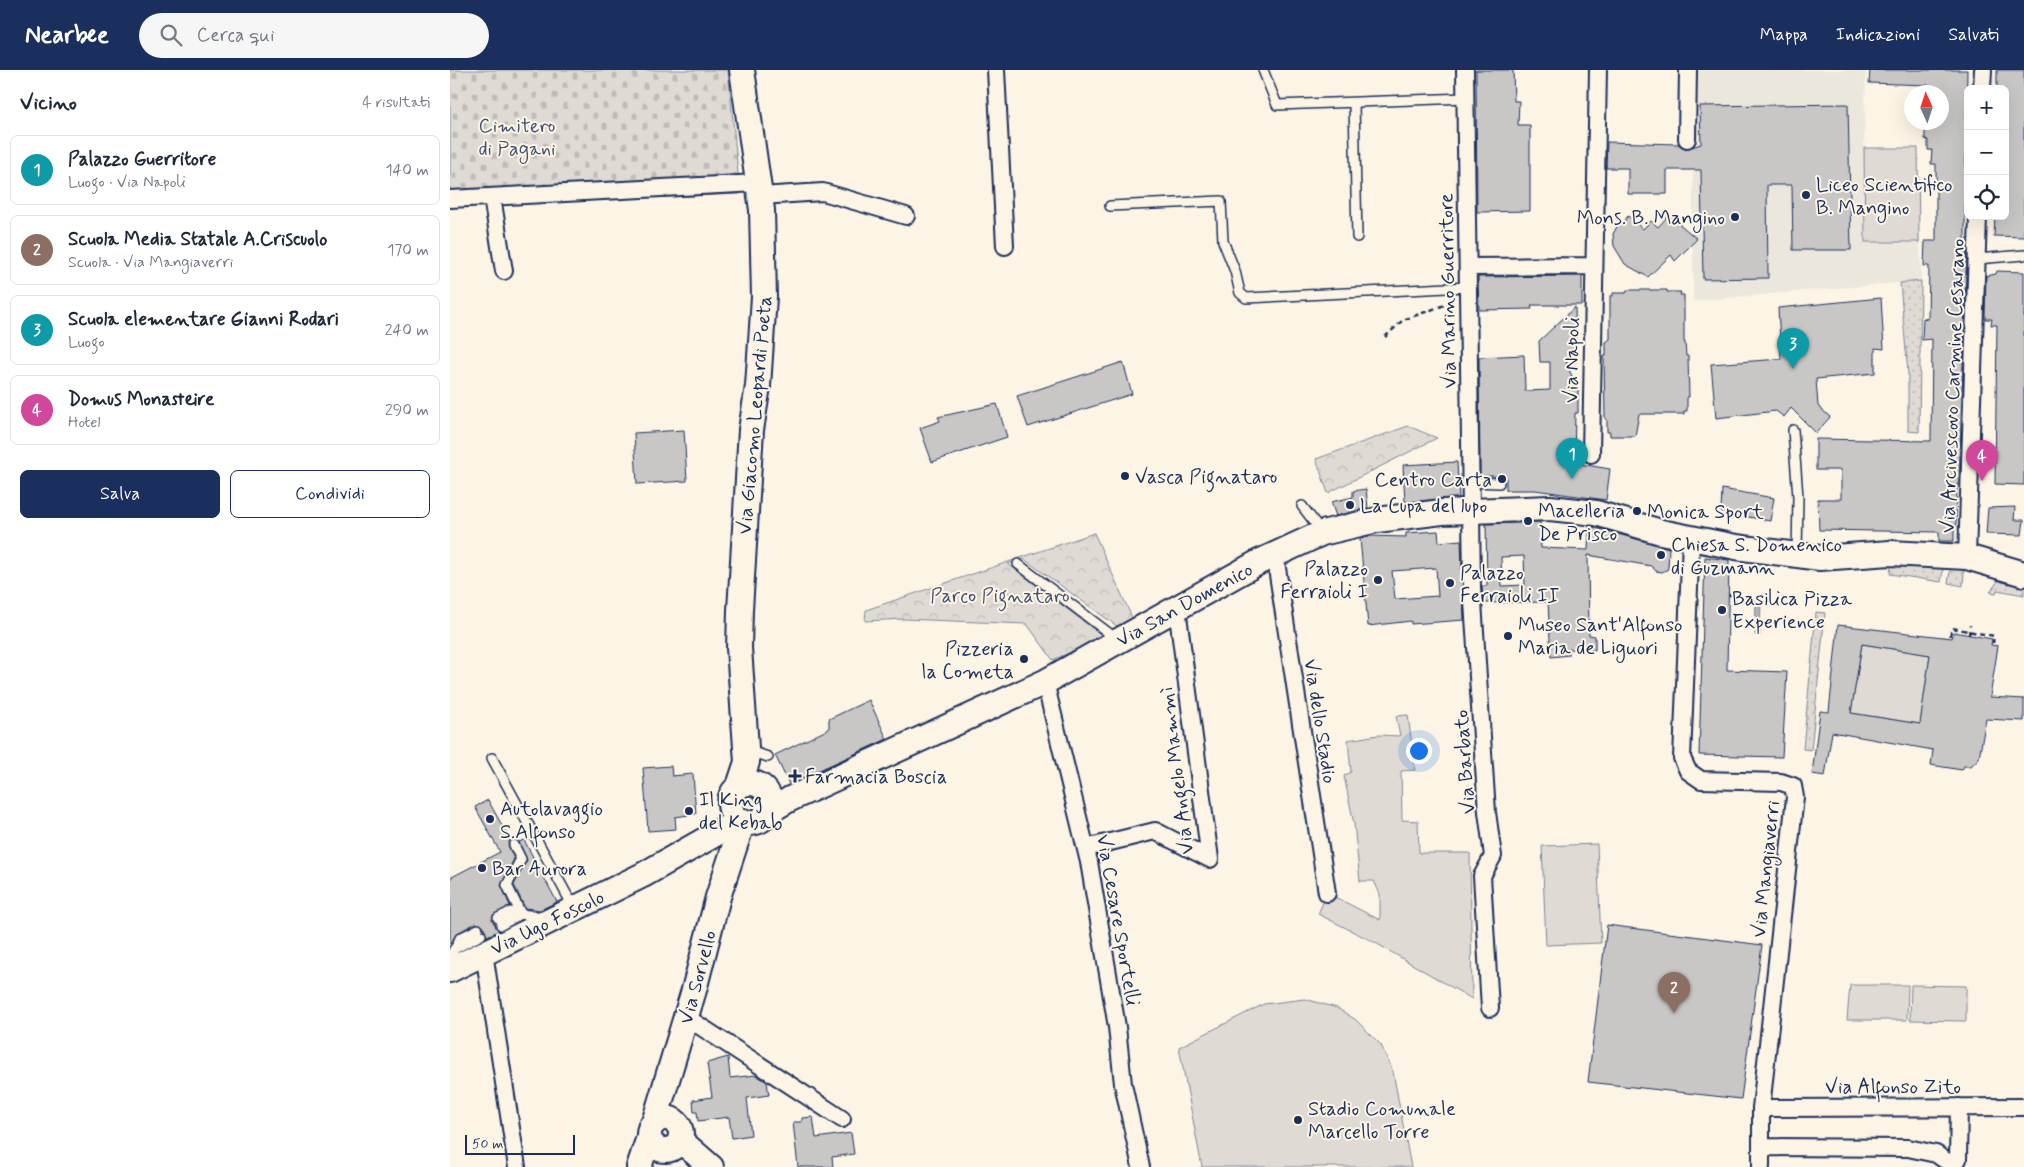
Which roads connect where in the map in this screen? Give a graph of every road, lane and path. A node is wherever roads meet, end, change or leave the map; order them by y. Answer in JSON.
{"nodes":[{"id":1,"x":742,"y":70,"type":"edge"},
{"id":2,"x":996,"y":70,"type":"edge"},
{"id":3,"x":1263,"y":70,"type":"edge"},
{"id":4,"x":1465,"y":70,"type":"edge"},
{"id":5,"x":1598,"y":70,"type":"edge"},
{"id":6,"x":1688,"y":70,"type":"edge"},
{"id":7,"x":1983,"y":70,"type":"edge"},
{"id":8,"x":1982,"y":85,"type":"edge"},
{"id":9,"x":1466,"y":98,"type":"junction"},
{"id":10,"x":1354,"y":103,"type":"junction"},
{"id":11,"x":1687,"y":139,"type":"dead end"},
{"id":12,"x":759,"y":190,"type":"junction"},
{"id":13,"x":492,"y":197,"type":"junction"},
{"id":14,"x":450,"y":199,"type":"edge"},
{"id":15,"x":1110,"y":206,"type":"dead end"},
{"id":16,"x":906,"y":216,"type":"dead end"},
{"id":17,"x":1978,"y":220,"type":"edge"},
{"id":18,"x":1357,"y":237,"type":"dead end"},
{"id":19,"x":1005,"y":246,"type":"dead end"},
{"id":20,"x":2024,"y":255,"type":"edge"},
{"id":21,"x":1977,"y":259,"type":"junction"},
{"id":22,"x":1594,"y":266,"type":"junction"},
{"id":23,"x":1468,"y":267,"type":"junction"},
{"id":24,"x":504,"y":271,"type":"dead end"},
{"id":25,"x":1468,"y":287,"type":"junction"},
{"id":26,"x":1454,"y":302,"type":"dead end"},
{"id":27,"x":1385,"y":337,"type":"dead end"},
{"id":28,"x":1793,"y":430,"type":"dead end"},
{"id":29,"x":1591,"y":454,"type":"dead end"},
{"id":30,"x":1471,"y":482,"type":"junction"},
{"id":31,"x":1499,"y":483,"type":"dead end"},
{"id":32,"x":1302,"y":506,"type":"dead end"},
{"id":33,"x":1471,"y":511,"type":"junction"},
{"id":34,"x":1322,"y":533,"type":"junction"},
{"id":35,"x":1692,"y":539,"type":"junction"},
{"id":36,"x":1275,"y":555,"type":"junction"},
{"id":37,"x":1797,"y":555,"type":"junction"},
{"id":38,"x":1967,"y":557,"type":"junction"},
{"id":39,"x":1018,"y":564,"type":"dead end"},
{"id":40,"x":2024,"y":574,"type":"edge"},
{"id":41,"x":1177,"y":608,"type":"junction"},
{"id":42,"x":1970,"y":625,"type":"dead end"},
{"id":43,"x":1970,"y":630,"type":"junction"},
{"id":44,"x":1969,"y":635,"type":"dead end"},
{"id":45,"x":1950,"y":636,"type":"dead end"},
{"id":46,"x":1118,"y":640,"type":"junction"},
{"id":47,"x":1993,"y":643,"type":"dead end"},
{"id":48,"x":1045,"y":682,"type":"junction"},
{"id":49,"x":492,"y":758,"type":"dead end"},
{"id":50,"x":755,"y":805,"type":"junction"},
{"id":51,"x":514,"y":845,"type":"dead end"},
{"id":52,"x":1086,"y":848,"type":"junction"},
{"id":53,"x":643,"y":875,"type":"joint"},
{"id":54,"x":1327,"y":894,"type":"dead end"},
{"id":55,"x":521,"y":914,"type":"junction"},
{"id":56,"x":564,"y":914,"type":"junction"},
{"id":57,"x":499,"y":922,"type":"dead end"},
{"id":58,"x":481,"y":939,"type":"junction"},
{"id":59,"x":450,"y":958,"type":"edge"},
{"id":60,"x":452,"y":960,"type":"edge"},
{"id":61,"x":1490,"y":1008,"type":"dead end"},
{"id":62,"x":686,"y":1017,"type":"junction"},
{"id":63,"x":1959,"y":1107,"type":"junction"},
{"id":64,"x":1762,"y":1108,"type":"junction"},
{"id":65,"x":2024,"y":1108,"type":"edge"},
{"id":66,"x":842,"y":1119,"type":"dead end"},
{"id":67,"x":659,"y":1138,"type":"edge"},
{"id":68,"x":1762,"y":1146,"type":"junction"},
{"id":69,"x":704,"y":1162,"type":"edge"},
{"id":70,"x":1954,"y":1166,"type":"edge"},
{"id":71,"x":517,"y":1167,"type":"edge"},
{"id":72,"x":1141,"y":1167,"type":"edge"},
{"id":73,"x":1762,"y":1167,"type":"edge"}],
"edges":[{"from":1,"to":12,"type":"street","name":"Via Giacomo Leopardi Poeta"},
{"from":2,"to":19,"type":"street"},
{"from":3,"to":10,"type":"lane"},
{"from":4,"to":9,"type":"street","name":"Via Marino Guerritore"},
{"from":5,"to":22,"type":"street","name":"Via Napoli"},
{"from":6,"to":11,"type":"street"},
{"from":7,"to":8,"type":"street"},
{"from":9,"to":10,"type":"lane"},
{"from":9,"to":23,"type":"street","name":"Via Marino Guerritore"},
{"from":10,"to":18,"type":"lane"},
{"from":12,"to":13,"type":"street"},
{"from":12,"to":16,"type":"street"},
{"from":12,"to":50,"type":"street","name":"Via Giacomo Leopardi Poeta"},
{"from":13,"to":14,"type":"street"},
{"from":13,"to":24,"type":"street"},
{"from":15,"to":25,"type":"lane"},
{"from":17,"to":21,"type":"street","name":"Via Arcivescovo Carmine Cesarano"},
{"from":20,"to":21,"type":"lane"},
{"from":21,"to":38,"type":"street","name":"Via Arcivescovo Carmine Cesarano"},
{"from":22,"to":23,"type":"street"},
{"from":22,"to":29,"type":"street","name":"Via Napoli"},
{"from":23,"to":25,"type":"street","name":"Via Marino Guerritore"},
{"from":25,"to":30,"type":"street","name":"Via Marino Guerritore"},
{"from":26,"to":27,"type":"path"},
{"from":28,"to":37,"type":"lane"},
{"from":30,"to":31,"type":"lane"},
{"from":30,"to":33,"type":"street","name":"Via Marino Guerritore"},
{"from":32,"to":34,"type":"lane"},
{"from":33,"to":34,"type":"street","name":"Via San Domenico"},
{"from":33,"to":35,"type":"street","name":"Via San Domenico"},
{"from":33,"to":61,"type":"street","name":"Via Barbato"},
{"from":34,"to":36,"type":"street","name":"Via San Domenico"},
{"from":35,"to":37,"type":"street","name":"Via San Domenico"},
{"from":35,"to":64,"type":"street","name":"Via Mangiaverri"},
{"from":36,"to":41,"type":"street","name":"Via San Domenico"},
{"from":36,"to":54,"type":"street","name":"Via dello Stadio"},
{"from":37,"to":38,"type":"street","name":"Via San Domenico"},
{"from":38,"to":40,"type":"street","name":"Via San Domenico"},
{"from":39,"to":46,"type":"lane"},
{"from":41,"to":46,"type":"street","name":"Via San Domenico"},
{"from":41,"to":52,"type":"street","name":"Via Angelo Mammì"},
{"from":42,"to":43,"type":"path"},
{"from":43,"to":44,"type":"path"},
{"from":43,"to":45,"type":"path"},
{"from":43,"to":47,"type":"path"},
{"from":46,"to":48,"type":"street","name":"Via San Domenico"},
{"from":48,"to":50,"type":"street","name":"Via San Domenico"},
{"from":48,"to":52,"type":"street","name":"Via Cesare Sportelli"},
{"from":49,"to":56,"type":"lane"},
{"from":50,"to":53,"type":"street","name":"Via San Domenico"},
{"from":50,"to":62,"type":"street","name":"Via Sorvello"},
{"from":51,"to":55,"type":"lane"},
{"from":52,"to":72,"type":"street","name":"Via Cesare Sportelli"},
{"from":53,"to":56,"type":"street","name":"Via Ugo Foscolo"},
{"from":55,"to":56,"type":"lane"},
{"from":55,"to":57,"type":"lane"},
{"from":56,"to":58,"type":"street","name":"Via Ugo Foscolo"},
{"from":58,"to":60,"type":"street","name":"Via Ugo Foscolo"},
{"from":58,"to":71,"type":"street"},
{"from":59,"to":60,"type":"lane"},
{"from":62,"to":66,"type":"street"},
{"from":62,"to":67,"type":"street","name":"Via Sorvello"},
{"from":63,"to":64,"type":"street","name":"Via Alfonso Zito"},
{"from":63,"to":65,"type":"street","name":"Via Alfonso Zito"},
{"from":63,"to":70,"type":"street"},
{"from":64,"to":68,"type":"street","name":"Via Mangiaverri"},
{"from":67,"to":69,"type":"street"},
{"from":68,"to":70,"type":"street"},
{"from":68,"to":73,"type":"street","name":"Via Mangiaverri"}]}
